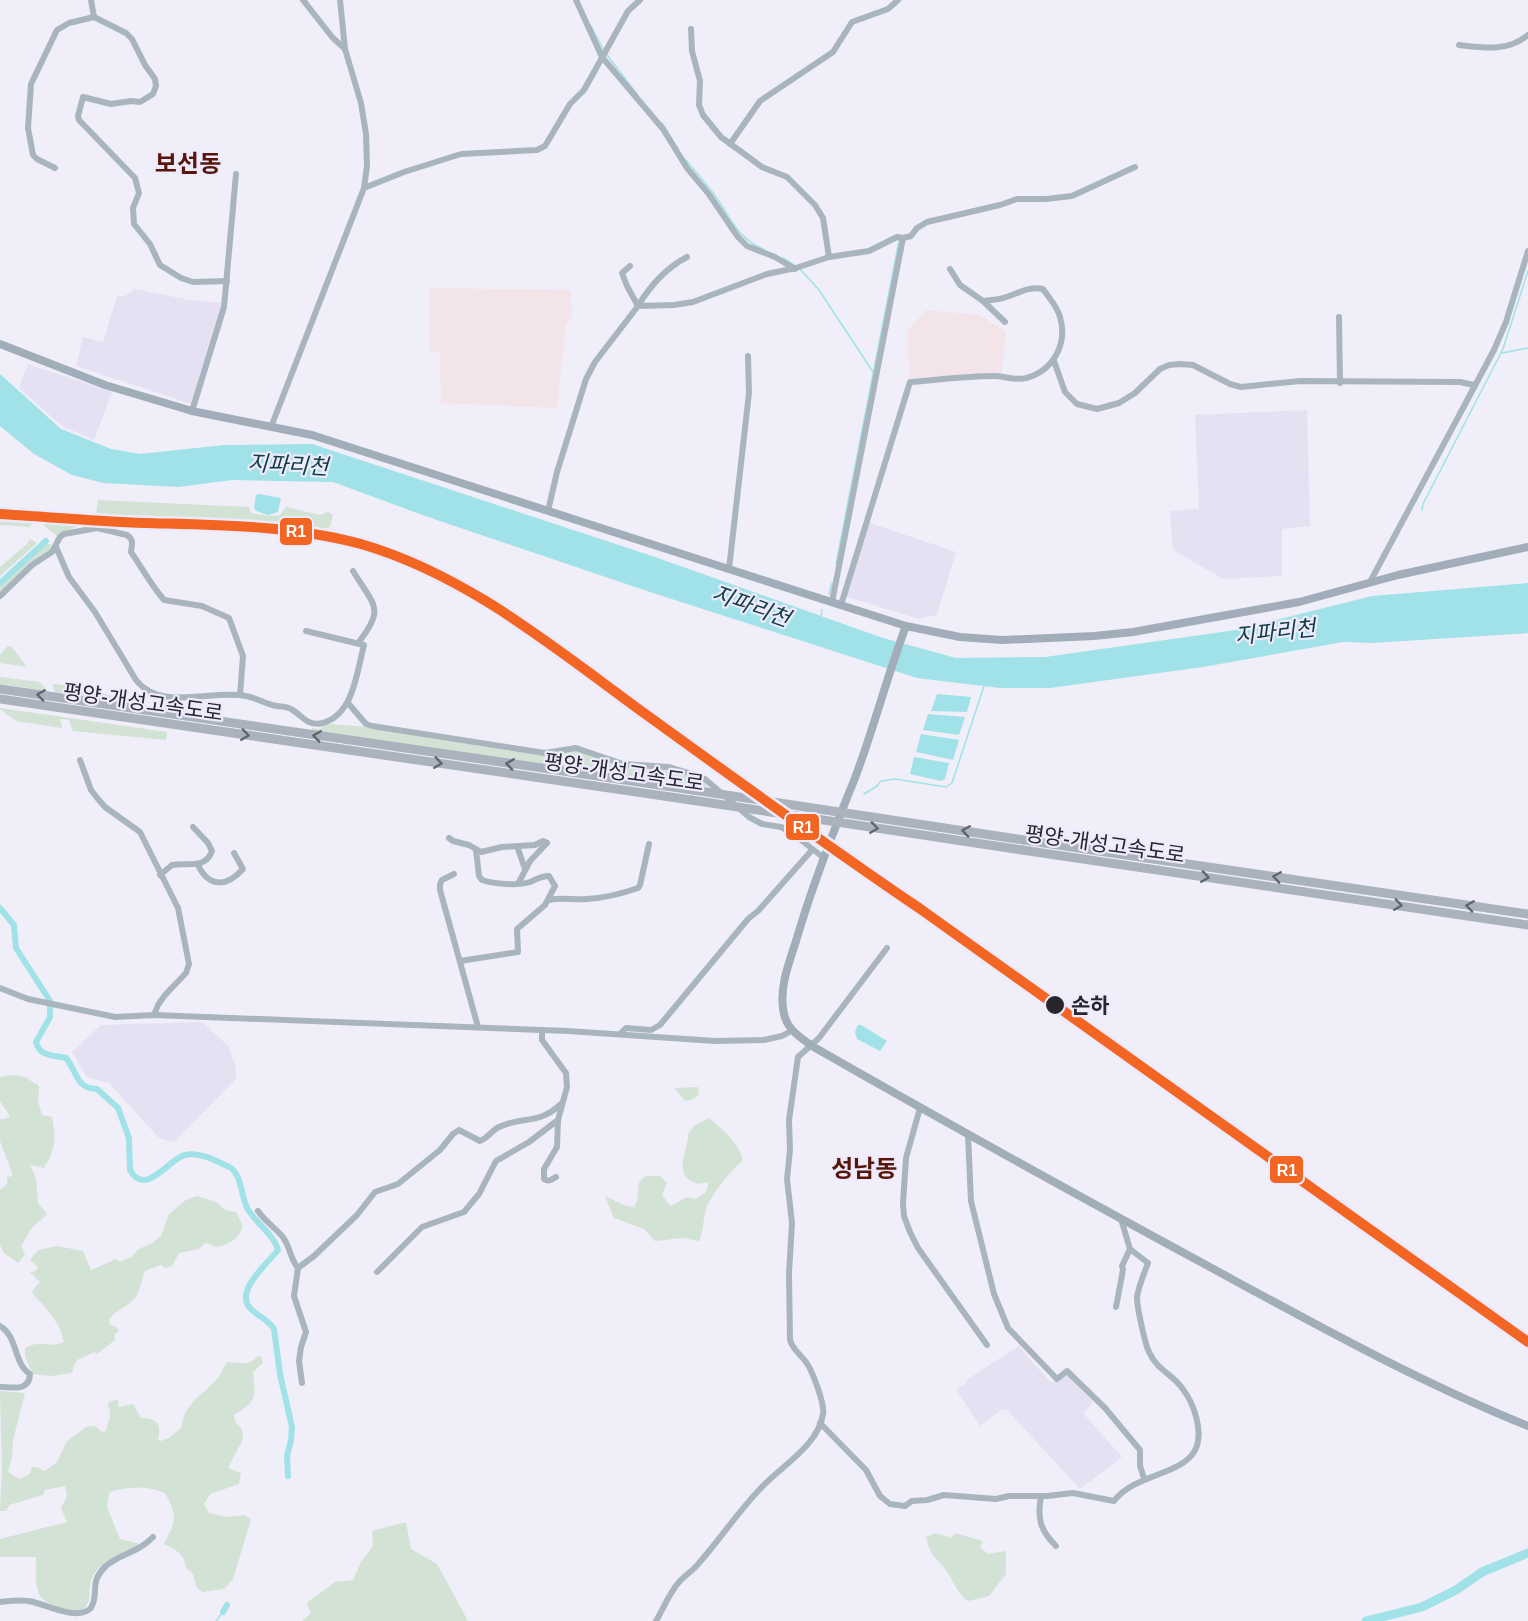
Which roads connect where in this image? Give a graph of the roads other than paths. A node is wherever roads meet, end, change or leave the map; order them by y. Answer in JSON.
{"nodes":[{"id":1,"x":91,"y":0,"type":"edge"},
{"id":2,"x":303,"y":0,"type":"edge"},
{"id":3,"x":340,"y":0,"type":"edge"},
{"id":4,"x":576,"y":0,"type":"edge"},
{"id":5,"x":640,"y":0,"type":"edge"},
{"id":6,"x":898,"y":0,"type":"edge"},
{"id":7,"x":94,"y":17,"type":"junction"},
{"id":8,"x":691,"y":29,"type":"dead end"},
{"id":9,"x":1528,"y":35,"type":"edge"},
{"id":10,"x":1459,"y":45,"type":"dead end"},
{"id":11,"x":345,"y":49,"type":"junction"},
{"id":12,"x":602,"y":57,"type":"junction"},
{"id":13,"x":730,"y":144,"type":"junction"},
{"id":14,"x":1135,"y":167,"type":"dead end"},
{"id":15,"x":55,"y":168,"type":"dead end"},
{"id":16,"x":236,"y":174,"type":"dead end"},
{"id":17,"x":364,"y":188,"type":"junction"},
{"id":18,"x":903,"y":238,"type":"junction"},
{"id":19,"x":1528,"y":251,"type":"edge"},
{"id":20,"x":687,"y":257,"type":"dead end"},
{"id":21,"x":829,"y":257,"type":"junction"},
{"id":22,"x":630,"y":266,"type":"dead end"},
{"id":23,"x":798,"y":268,"type":"junction"},
{"id":24,"x":950,"y":269,"type":"dead end"},
{"id":25,"x":227,"y":281,"type":"junction"},
{"id":26,"x":983,"y":301,"type":"junction"},
{"id":27,"x":638,"y":306,"type":"junction"},
{"id":28,"x":1339,"y":317,"type":"dead end"},
{"id":29,"x":1005,"y":322,"type":"dead end"},
{"id":30,"x":0,"y":344,"type":"edge"},
{"id":31,"x":748,"y":356,"type":"dead end"},
{"id":32,"x":1054,"y":361,"type":"junction"},
{"id":33,"x":1340,"y":383,"type":"junction"},
{"id":34,"x":1474,"y":385,"type":"junction"},
{"id":35,"x":192,"y":411,"type":"junction"},
{"id":36,"x":271,"y":427,"type":"junction"},
{"id":37,"x":548,"y":511,"type":"junction"},
{"id":38,"x":56,"y":547,"type":"junction"},
{"id":39,"x":1528,"y":547,"type":"edge"},
{"id":40,"x":729,"y":569,"type":"junction"},
{"id":41,"x":353,"y":571,"type":"dead end"},
{"id":42,"x":1370,"y":582,"type":"junction"},
{"id":43,"x":0,"y":596,"type":"edge"},
{"id":44,"x":832,"y":603,"type":"junction"},
{"id":45,"x":841,"y":605,"type":"junction"},
{"id":46,"x":906,"y":626,"type":"junction"},
{"id":47,"x":306,"y":631,"type":"dead end"},
{"id":48,"x":357,"y":643,"type":"junction"},
{"id":49,"x":0,"y":689,"type":"edge"},
{"id":50,"x":240,"y":695,"type":"junction"},
{"id":51,"x":0,"y":699,"type":"edge"},
{"id":52,"x":348,"y":703,"type":"junction"},
{"id":53,"x":80,"y":760,"type":"dead end"},
{"id":54,"x":692,"y":795,"type":"junction"},
{"id":55,"x":193,"y":827,"type":"dead end"},
{"id":56,"x":449,"y":838,"type":"dead end"},
{"id":57,"x":649,"y":844,"type":"dead end"},
{"id":58,"x":1023,"y":845,"type":"junction"},
{"id":59,"x":517,"y":846,"type":"junction"},
{"id":60,"x":812,"y":849,"type":"junction"},
{"id":61,"x":476,"y":850,"type":"junction"},
{"id":62,"x":234,"y":853,"type":"dead end"},
{"id":63,"x":824,"y":858,"type":"junction"},
{"id":64,"x":198,"y":865,"type":"junction"},
{"id":65,"x":525,"y":869,"type":"junction"},
{"id":66,"x":454,"y":874,"type":"dead end"},
{"id":67,"x":160,"y":875,"type":"junction"},
{"id":68,"x":519,"y":882,"type":"junction"},
{"id":69,"x":548,"y":900,"type":"junction"},
{"id":70,"x":1528,"y":914,"type":"edge"},
{"id":71,"x":1528,"y":924,"type":"edge"},
{"id":72,"x":887,"y":948,"type":"dead end"},
{"id":73,"x":460,"y":961,"type":"junction"},
{"id":74,"x":0,"y":988,"type":"edge"},
{"id":75,"x":154,"y":1015,"type":"junction"},
{"id":76,"x":477,"y":1027,"type":"junction"},
{"id":77,"x":542,"y":1031,"type":"junction"},
{"id":78,"x":791,"y":1031,"type":"junction"},
{"id":79,"x":620,"y":1034,"type":"junction"},
{"id":80,"x":812,"y":1046,"type":"junction"},
{"id":81,"x":561,"y":1104,"type":"junction"},
{"id":82,"x":920,"y":1108,"type":"junction"},
{"id":83,"x":558,"y":1120,"type":"junction"},
{"id":84,"x":968,"y":1135,"type":"junction"},
{"id":85,"x":556,"y":1177,"type":"dead end"},
{"id":86,"x":258,"y":1211,"type":"dead end"},
{"id":87,"x":1121,"y":1219,"type":"junction"},
{"id":88,"x":1130,"y":1249,"type":"junction"},
{"id":89,"x":298,"y":1268,"type":"junction"},
{"id":90,"x":377,"y":1272,"type":"dead end"},
{"id":91,"x":1116,"y":1307,"type":"dead end"},
{"id":92,"x":0,"y":1326,"type":"edge"},
{"id":93,"x":987,"y":1345,"type":"dead end"},
{"id":94,"x":302,"y":1383,"type":"dead end"},
{"id":95,"x":0,"y":1387,"type":"edge"},
{"id":96,"x":820,"y":1423,"type":"junction"},
{"id":97,"x":1528,"y":1426,"type":"edge"},
{"id":98,"x":1144,"y":1478,"type":"junction"},
{"id":99,"x":1041,"y":1496,"type":"junction"},
{"id":100,"x":153,"y":1537,"type":"dead end"},
{"id":101,"x":1056,"y":1546,"type":"dead end"},
{"id":102,"x":0,"y":1602,"type":"edge"},
{"id":103,"x":656,"y":1621,"type":"edge"}],
"edges":[{"from":1,"to":7,"type":"street"},
{"from":2,"to":11,"type":"street"},
{"from":3,"to":11,"type":"street"},
{"from":4,"to":12,"type":"street"},
{"from":5,"to":12,"type":"street"},
{"from":6,"to":13,"type":"street"},
{"from":7,"to":15,"type":"street"},
{"from":7,"to":25,"type":"street"},
{"from":8,"to":13,"type":"street"},
{"from":9,"to":10,"type":"street"},
{"from":11,"to":17,"type":"street"},
{"from":12,"to":17,"type":"street"},
{"from":12,"to":23,"type":"street"},
{"from":13,"to":21,"type":"street"},
{"from":14,"to":18,"type":"street"},
{"from":16,"to":25,"type":"street"},
{"from":17,"to":36,"type":"street"},
{"from":18,"to":21,"type":"street"},
{"from":18,"to":44,"type":"street"},
{"from":19,"to":34,"type":"street"},
{"from":20,"to":27,"type":"street"},
{"from":21,"to":23,"type":"street"},
{"from":22,"to":27,"type":"street"},
{"from":23,"to":27,"type":"street"},
{"from":24,"to":26,"type":"street"},
{"from":25,"to":35,"type":"street"},
{"from":26,"to":29,"type":"street"},
{"from":26,"to":32,"type":"street"},
{"from":27,"to":37,"type":"street"},
{"from":28,"to":33,"type":"street"},
{"from":30,"to":35,"type":"main road"},
{"from":31,"to":40,"type":"street"},
{"from":32,"to":33,"type":"street"},
{"from":32,"to":45,"type":"street"},
{"from":33,"to":34,"type":"street"},
{"from":34,"to":42,"type":"street"},
{"from":35,"to":36,"type":"main road"},
{"from":36,"to":37,"type":"main road"},
{"from":37,"to":40,"type":"main road"},
{"from":38,"to":43,"type":"street"},
{"from":38,"to":50,"type":"street"},
{"from":38,"to":50,"type":"street"},
{"from":39,"to":42,"type":"main road"},
{"from":40,"to":44,"type":"main road"},
{"from":41,"to":48,"type":"street"},
{"from":42,"to":46,"type":"main road"},
{"from":44,"to":45,"type":"main road"},
{"from":45,"to":46,"type":"main road"},
{"from":46,"to":63,"type":"main road"},
{"from":47,"to":48,"type":"street"},
{"from":48,"to":52,"type":"street"},
{"from":54,"to":49,"type":"highway","name":"평양-개성고속도로","one_way":true},
{"from":50,"to":52,"type":"street"},
{"from":51,"to":54,"type":"highway","name":"평양-개성고속도로","one_way":true},
{"from":52,"to":60,"type":"street"},
{"from":53,"to":67,"type":"street"},
{"from":54,"to":58,"type":"highway","name":"평양-개성고속도로","bridge":true},
{"from":55,"to":64,"type":"street"},
{"from":56,"to":61,"type":"street"},
{"from":57,"to":69,"type":"street"},
{"from":70,"to":58,"type":"highway","name":"평양-개성고속도로","one_way":true},
{"from":58,"to":71,"type":"highway","name":"평양-개성고속도로","one_way":true},
{"from":59,"to":61,"type":"street"},
{"from":59,"to":65,"type":"street"},
{"from":59,"to":65,"type":"street"},
{"from":60,"to":63,"type":"street"},
{"from":60,"to":79,"type":"street"},
{"from":61,"to":68,"type":"street"},
{"from":62,"to":64,"type":"street"},
{"from":63,"to":78,"type":"main road"},
{"from":64,"to":67,"type":"street"},
{"from":65,"to":68,"type":"street"},
{"from":66,"to":73,"type":"street"},
{"from":67,"to":75,"type":"street"},
{"from":68,"to":69,"type":"street"},
{"from":69,"to":73,"type":"street"},
{"from":72,"to":80,"type":"street"},
{"from":73,"to":76,"type":"street"},
{"from":74,"to":75,"type":"street"},
{"from":75,"to":76,"type":"street"},
{"from":76,"to":77,"type":"street"},
{"from":77,"to":79,"type":"street"},
{"from":77,"to":81,"type":"street"},
{"from":78,"to":79,"type":"street"},
{"from":78,"to":80,"type":"main road"},
{"from":80,"to":82,"type":"main road"},
{"from":80,"to":96,"type":"street"},
{"from":81,"to":83,"type":"street"},
{"from":81,"to":89,"type":"street"},
{"from":82,"to":84,"type":"main road"},
{"from":82,"to":93,"type":"street"},
{"from":83,"to":85,"type":"street"},
{"from":83,"to":90,"type":"street"},
{"from":84,"to":87,"type":"main road"},
{"from":84,"to":98,"type":"street"},
{"from":86,"to":89,"type":"street"},
{"from":87,"to":88,"type":"street"},
{"from":87,"to":97,"type":"main road"},
{"from":88,"to":91,"type":"street"},
{"from":88,"to":98,"type":"street"},
{"from":89,"to":94,"type":"street"},
{"from":92,"to":95,"type":"street"},
{"from":96,"to":99,"type":"street"},
{"from":96,"to":103,"type":"street"},
{"from":98,"to":99,"type":"street"},
{"from":99,"to":101,"type":"street"},
{"from":100,"to":102,"type":"street"}]}
